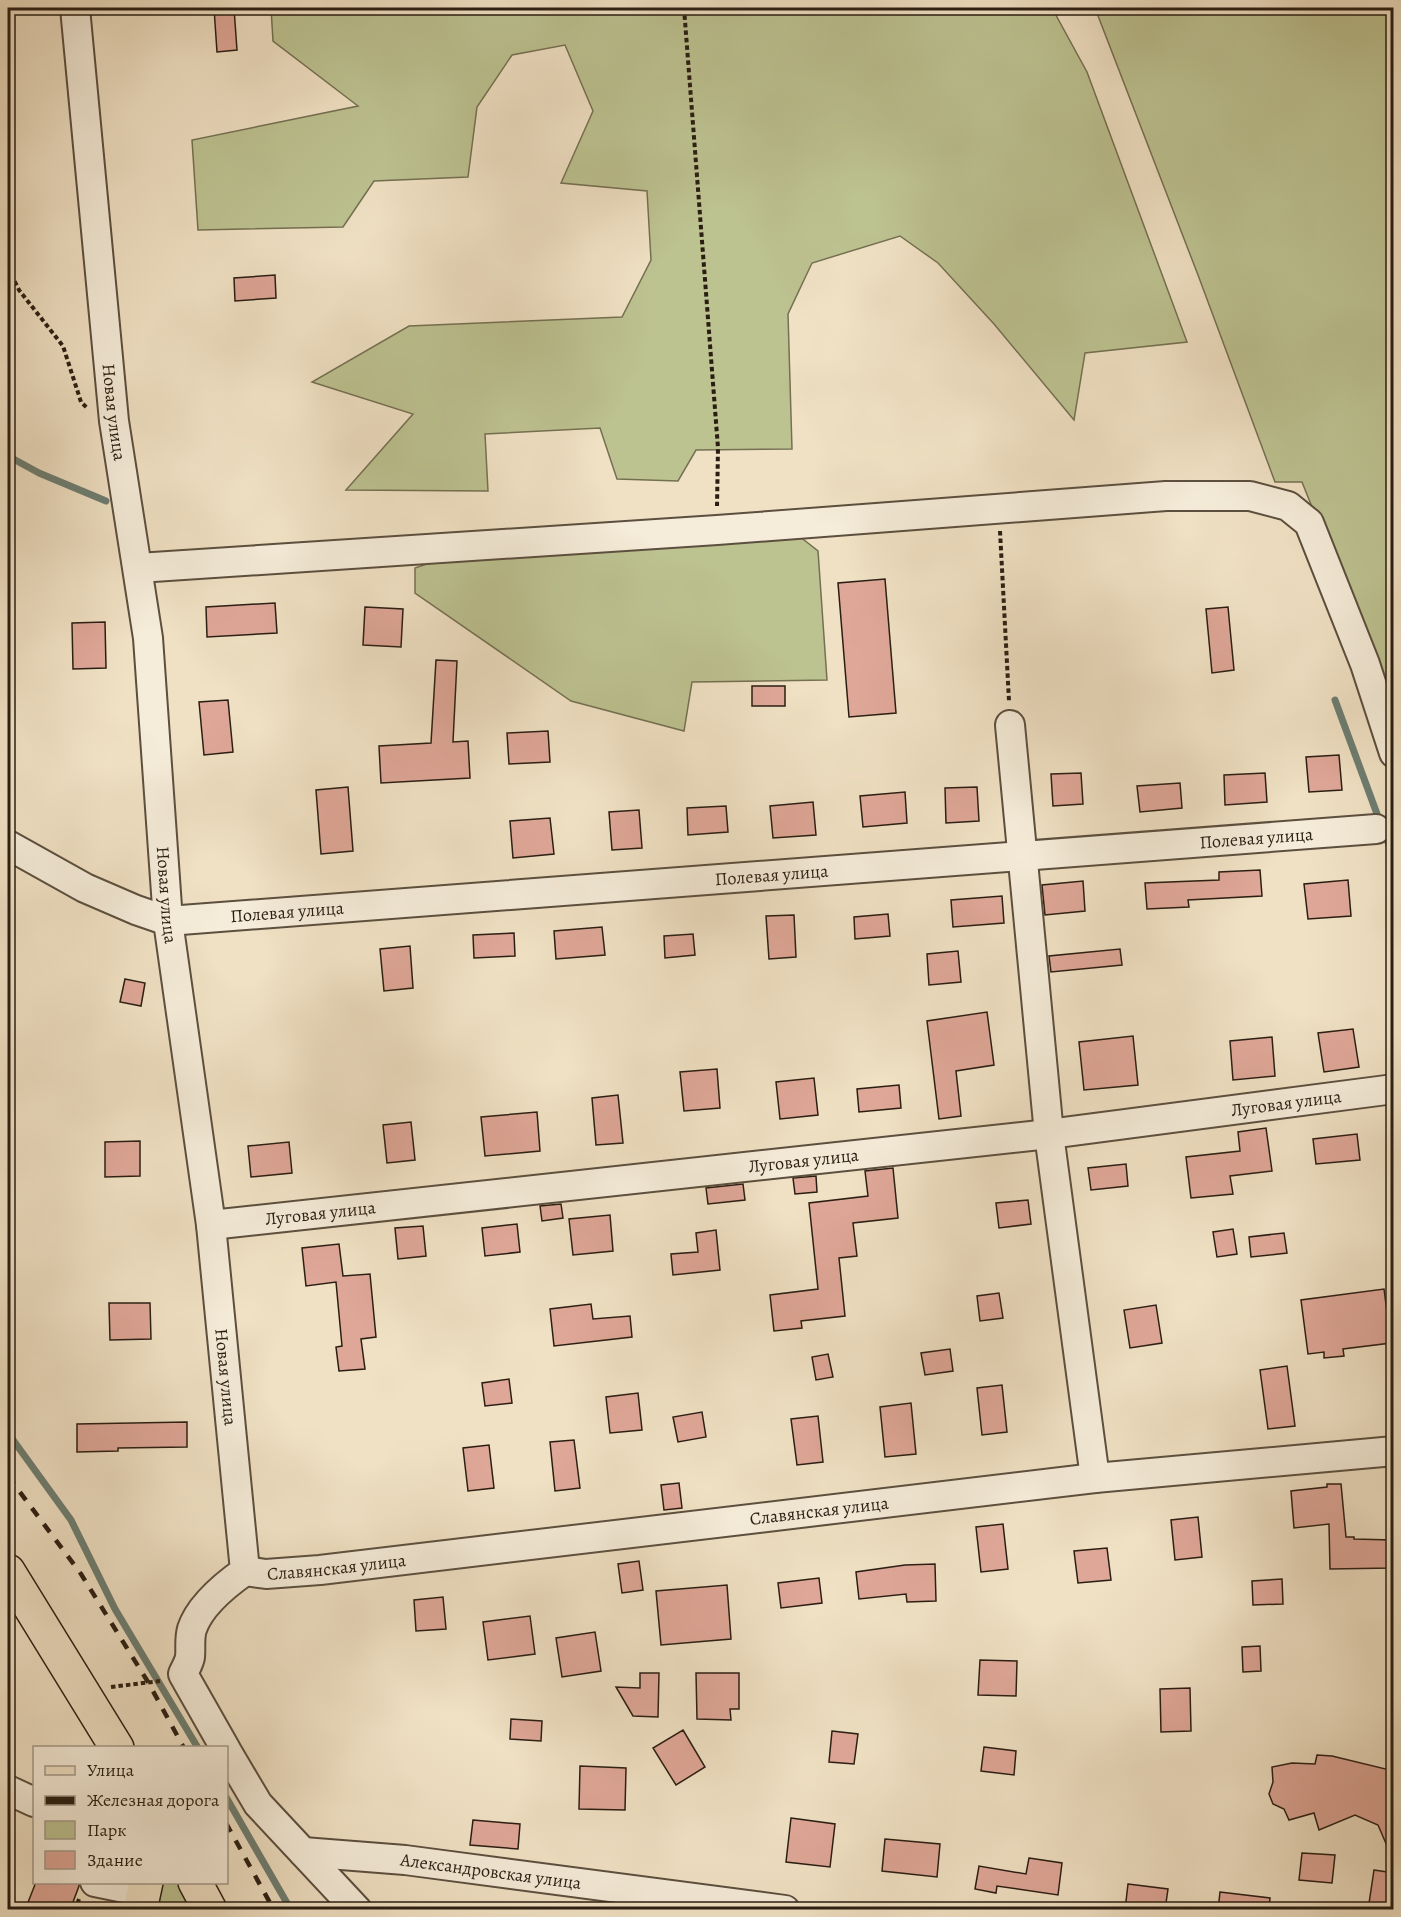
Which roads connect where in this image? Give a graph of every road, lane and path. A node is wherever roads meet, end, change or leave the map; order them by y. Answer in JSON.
{"nodes":[{"id":1,"x":75,"y":8,"type":"edge"},
{"id":2,"x":684,"y":8,"type":"edge"},
{"id":3,"x":8,"y":268,"type":"edge"},
{"id":4,"x":114,"y":421,"type":"junction"},
{"id":5,"x":999,"y":509,"type":"junction"},
{"id":6,"x":717,"y":530,"type":"junction"},
{"id":7,"x":138,"y":568,"type":"junction"},
{"id":8,"x":1010,"y":725,"type":"joint"},
{"id":9,"x":1394,"y":753,"type":"edge"},
{"id":10,"x":1376,"y":829,"type":"dead end"},
{"id":11,"x":8,"y":845,"type":"edge"},
{"id":12,"x":1022,"y":855,"type":"junction"},
{"id":13,"x":168,"y":921,"type":"junction"},
{"id":14,"x":1394,"y":1089,"type":"edge"},
{"id":15,"x":1049,"y":1134,"type":"junction"},
{"id":16,"x":211,"y":1225,"type":"junction"},
{"id":17,"x":1394,"y":1451,"type":"edge"},
{"id":18,"x":1095,"y":1478,"type":"junction"},
{"id":19,"x":8,"y":1571,"type":"edge"},
{"id":20,"x":245,"y":1571,"type":"junction"},
{"id":21,"x":116,"y":1746,"type":"edge"},
{"id":22,"x":224,"y":1746,"type":"edge"},
{"id":23,"x":228,"y":1752,"type":"edge"},
{"id":24,"x":8,"y":1790,"type":"edge"},
{"id":25,"x":33,"y":1802,"type":"edge"},
{"id":26,"x":303,"y":1852,"type":"junction"},
{"id":27,"x":102,"y":1884,"type":"edge"},
{"id":28,"x":196,"y":1884,"type":"edge"},
{"id":29,"x":143,"y":1895,"type":"edge"},
{"id":30,"x":210,"y":1910,"type":"edge"},
{"id":31,"x":357,"y":1910,"type":"edge"},
{"id":32,"x":785,"y":1910,"type":"edge"}],
"edges":[{"from":1,"to":4,"type":"street","name":"Новая улица"},
{"from":2,"to":6,"type":"path"},
{"from":3,"to":4,"type":"path"},
{"from":4,"to":7,"type":"street","name":"Новая улица"},
{"from":5,"to":6,"type":"street"},
{"from":5,"to":8,"type":"path"},
{"from":5,"to":9,"type":"street"},
{"from":6,"to":7,"type":"street"},
{"from":7,"to":13,"type":"street","name":"Новая улица"},
{"from":8,"to":12,"type":"street"},
{"from":10,"to":12,"type":"street","name":"Полевая улица"},
{"from":11,"to":13,"type":"street"},
{"from":12,"to":13,"type":"street","name":"Полевая улица"},
{"from":12,"to":15,"type":"street"},
{"from":13,"to":16,"type":"street","name":"Новая улица"},
{"from":14,"to":15,"type":"street","name":"Луговая улица"},
{"from":15,"to":16,"type":"street","name":"Луговая улица"},
{"from":15,"to":18,"type":"street"},
{"from":16,"to":20,"type":"street","name":"Новая улица"},
{"from":17,"to":18,"type":"street","name":"Славянская улица"},
{"from":18,"to":20,"type":"street","name":"Славянская улица"},
{"from":19,"to":21,"type":"main road"},
{"from":20,"to":22,"type":"street"},
{"from":23,"to":26,"type":"street"},
{"from":24,"to":25,"type":"street"},
{"from":26,"to":31,"type":"street"},
{"from":26,"to":32,"type":"street","name":"Александровская улица"},
{"from":27,"to":29,"type":"street"},
{"from":28,"to":30,"type":"main road"}]}
